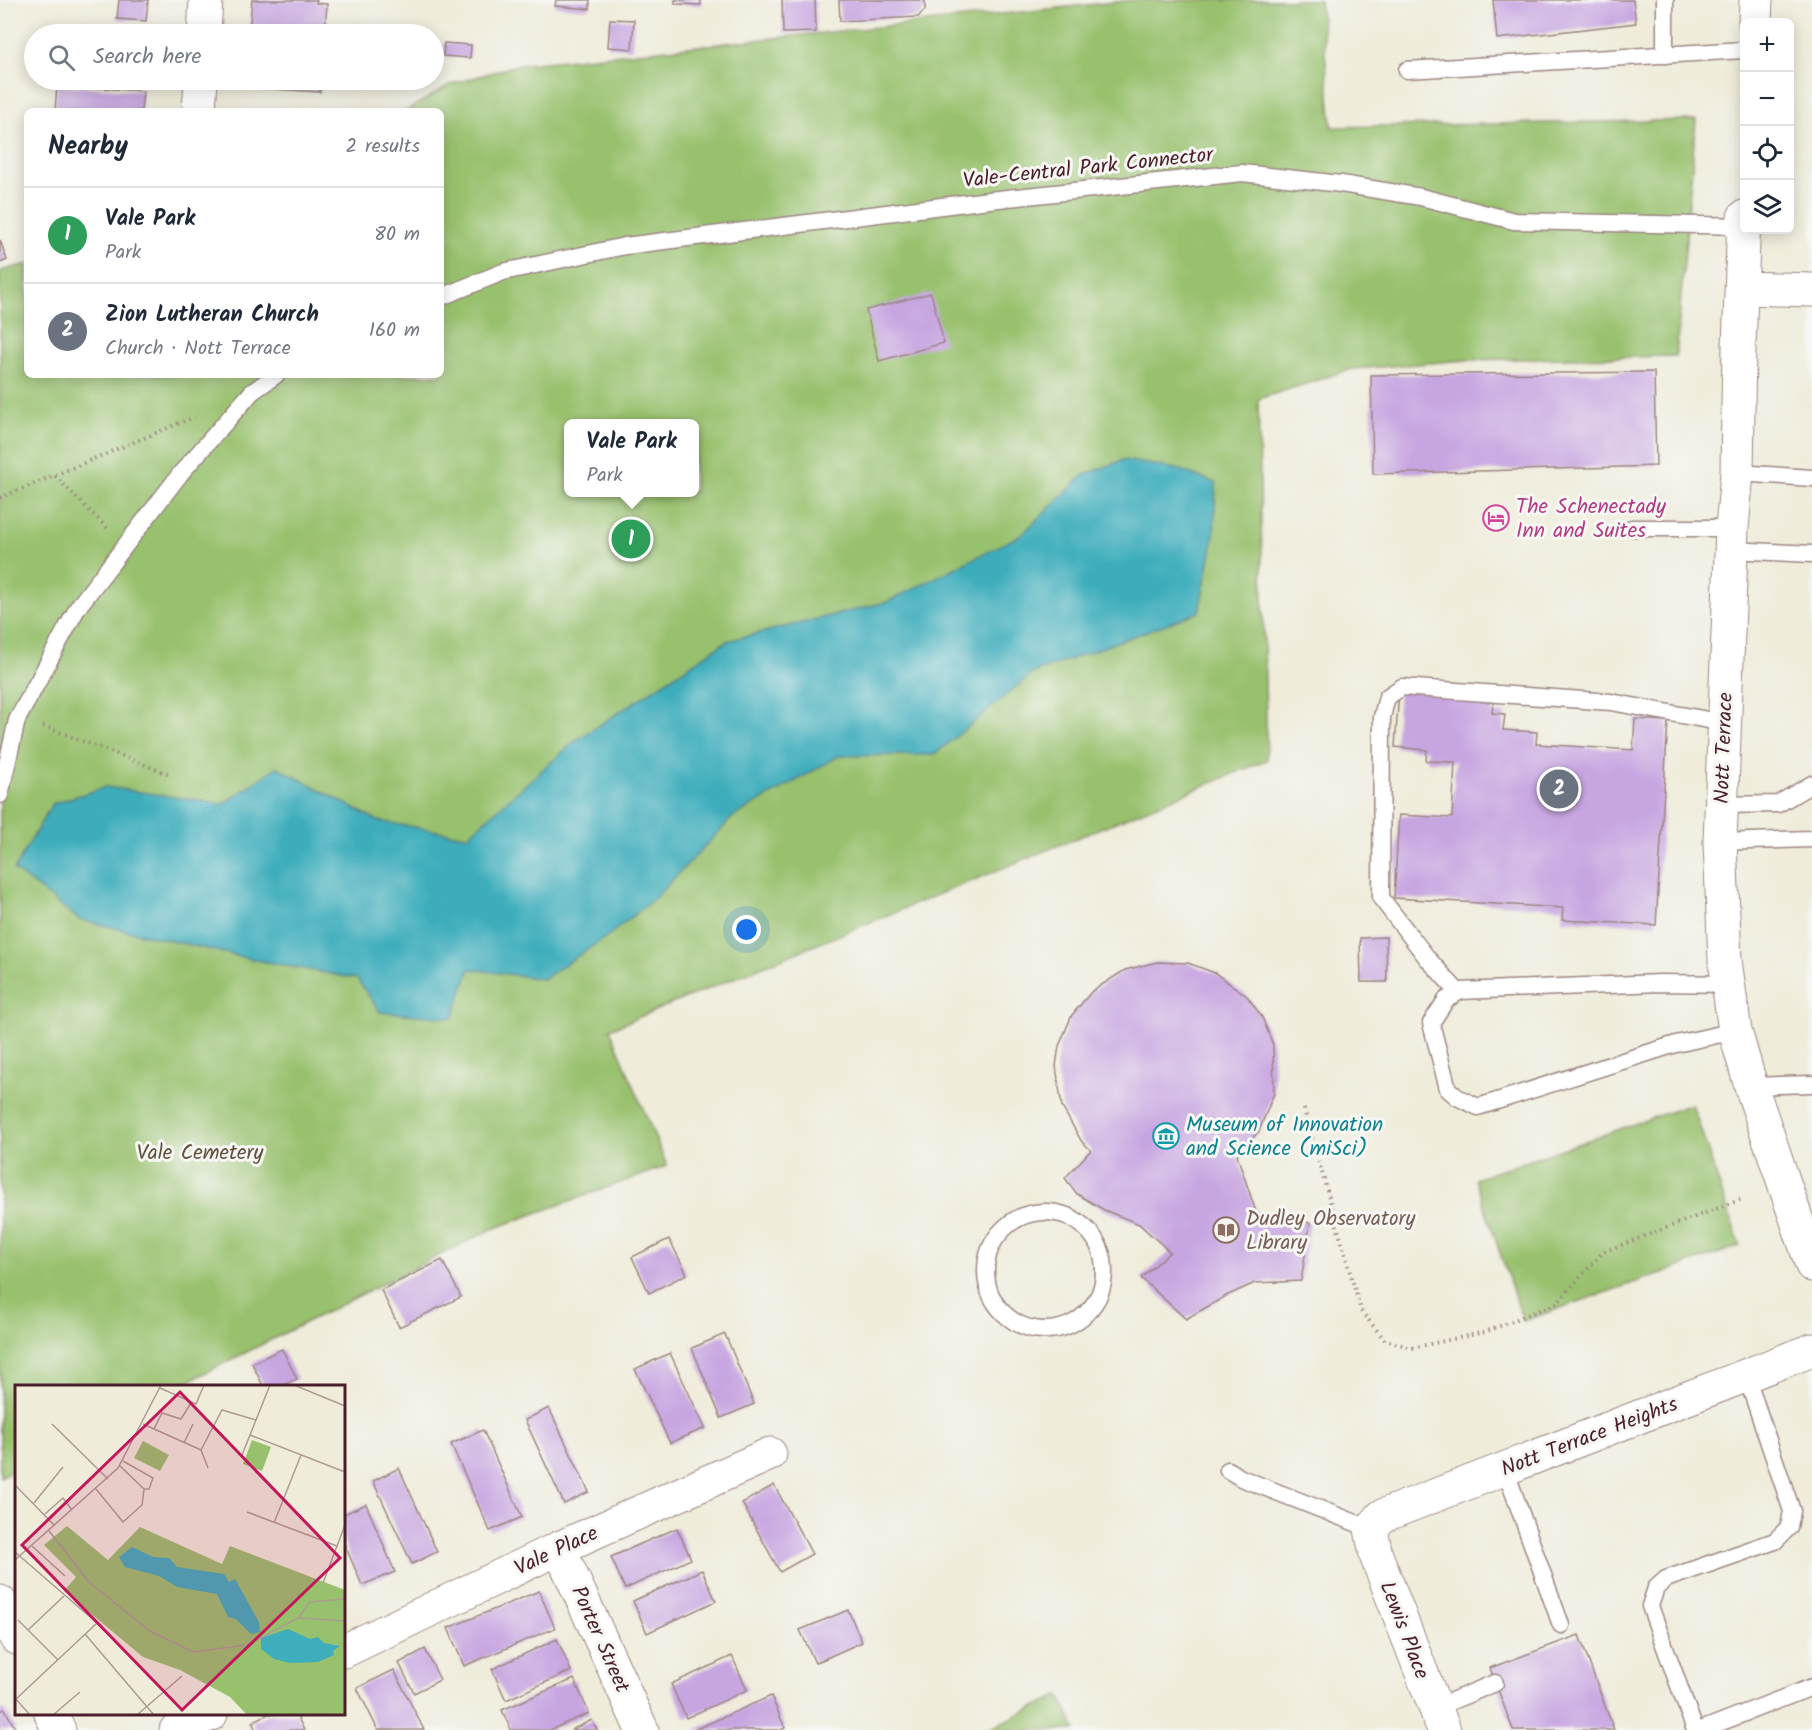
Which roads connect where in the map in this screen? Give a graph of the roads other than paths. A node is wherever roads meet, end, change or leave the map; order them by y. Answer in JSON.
{"nodes":[{"id":1,"x":206,"y":0,"type":"edge"},
{"id":2,"x":1665,"y":0,"type":"edge"},
{"id":3,"x":1756,"y":0,"type":"edge"},
{"id":4,"x":1755,"y":18,"type":"edge"},
{"id":5,"x":205,"y":24,"type":"edge"},
{"id":6,"x":1740,"y":50,"type":"edge"},
{"id":7,"x":1665,"y":55,"type":"junction"},
{"id":8,"x":1407,"y":70,"type":"dead end"},
{"id":9,"x":201,"y":90,"type":"edge"},
{"id":10,"x":200,"y":108,"type":"edge"},
{"id":11,"x":1740,"y":226,"type":"edge"},
{"id":12,"x":1744,"y":234,"type":"edge"},
{"id":13,"x":1742,"y":288,"type":"junction"},
{"id":14,"x":1812,"y":290,"type":"edge"},
{"id":15,"x":444,"y":296,"type":"edge"},
{"id":16,"x":272,"y":378,"type":"edge"},
{"id":17,"x":1737,"y":473,"type":"junction"},
{"id":18,"x":1812,"y":478,"type":"edge"},
{"id":19,"x":1632,"y":528,"type":"dead end"},
{"id":20,"x":1731,"y":539,"type":"junction"},
{"id":21,"x":1812,"y":554,"type":"edge"},
{"id":22,"x":1724,"y":723,"type":"junction"},
{"id":23,"x":1812,"y":784,"type":"edge"},
{"id":24,"x":0,"y":795,"type":"edge"},
{"id":25,"x":1721,"y":805,"type":"junction"},
{"id":26,"x":1812,"y":839,"type":"edge"},
{"id":27,"x":1719,"y":842,"type":"junction"},
{"id":28,"x":1729,"y":984,"type":"junction"},
{"id":29,"x":1458,"y":992,"type":"junction"},
{"id":30,"x":1735,"y":1031,"type":"junction"},
{"id":31,"x":1812,"y":1083,"type":"edge"},
{"id":32,"x":1751,"y":1086,"type":"junction"},
{"id":33,"x":1093,"y":1235,"type":"joint"},
{"id":34,"x":1812,"y":1265,"type":"edge"},
{"id":35,"x":1812,"y":1350,"type":"edge"},
{"id":36,"x":1746,"y":1375,"type":"junction"},
{"id":37,"x":770,"y":1454,"type":"dead end"},
{"id":38,"x":1505,"y":1469,"type":"junction"},
{"id":39,"x":1228,"y":1470,"type":"dead end"},
{"id":40,"x":1371,"y":1529,"type":"junction"},
{"id":41,"x":559,"y":1548,"type":"junction"},
{"id":42,"x":0,"y":1602,"type":"edge"},
{"id":43,"x":1561,"y":1625,"type":"dead end"},
{"id":44,"x":15,"y":1636,"type":"edge"},
{"id":45,"x":345,"y":1651,"type":"edge"},
{"id":46,"x":1495,"y":1683,"type":"dead end"},
{"id":47,"x":1812,"y":1687,"type":"edge"},
{"id":48,"x":52,"y":1715,"type":"edge"},
{"id":49,"x":207,"y":1715,"type":"edge"},
{"id":50,"x":1440,"y":1719,"type":"edge"},
{"id":51,"x":59,"y":1730,"type":"edge"},
{"id":52,"x":176,"y":1730,"type":"edge"},
{"id":53,"x":642,"y":1730,"type":"edge"},
{"id":54,"x":1695,"y":1730,"type":"edge"},
{"id":55,"x":1701,"y":1730,"type":"edge"}],
"edges":[{"from":1,"to":5,"type":"street"},
{"from":2,"to":7,"type":"lane"},
{"from":3,"to":4,"type":"street"},
{"from":6,"to":7,"type":"lane"},
{"from":7,"to":8,"type":"lane"},
{"from":9,"to":10,"type":"street"},
{"from":11,"to":15,"type":"lane","name":"Vale-Central Park Connector"},
{"from":12,"to":13,"type":"street","name":"Nott Terrace"},
{"from":13,"to":14,"type":"street"},
{"from":13,"to":17,"type":"street","name":"Nott Terrace"},
{"from":16,"to":24,"type":"lane"},
{"from":17,"to":18,"type":"lane"},
{"from":17,"to":20,"type":"street","name":"Nott Terrace"},
{"from":19,"to":20,"type":"lane"},
{"from":20,"to":21,"type":"lane"},
{"from":20,"to":22,"type":"street","name":"Nott Terrace"},
{"from":22,"to":25,"type":"street","name":"Nott Terrace"},
{"from":22,"to":29,"type":"lane"},
{"from":23,"to":25,"type":"lane"},
{"from":25,"to":27,"type":"street","name":"Nott Terrace"},
{"from":26,"to":27,"type":"lane"},
{"from":27,"to":28,"type":"street","name":"Nott Terrace"},
{"from":28,"to":29,"type":"lane"},
{"from":28,"to":30,"type":"street","name":"Nott Terrace"},
{"from":29,"to":30,"type":"lane"},
{"from":30,"to":32,"type":"street","name":"Nott Terrace"},
{"from":31,"to":32,"type":"lane"},
{"from":32,"to":34,"type":"street","name":"Nott Terrace"},
{"from":33,"to":33,"type":"lane"},
{"from":35,"to":36,"type":"street","name":"Nott Terrace Heights"},
{"from":36,"to":38,"type":"street","name":"Nott Terrace Heights"},
{"from":36,"to":54,"type":"lane"},
{"from":37,"to":41,"type":"street","name":"Vale Place"},
{"from":38,"to":40,"type":"street","name":"Nott Terrace Heights"},
{"from":38,"to":43,"type":"lane"},
{"from":39,"to":40,"type":"lane"},
{"from":40,"to":50,"type":"street","name":"Lewis Place"},
{"from":41,"to":45,"type":"street","name":"Vale Place"},
{"from":41,"to":53,"type":"street","name":"Porter Street"},
{"from":42,"to":44,"type":"street"},
{"from":46,"to":50,"type":"lane"},
{"from":47,"to":55,"type":"lane"},
{"from":48,"to":51,"type":"street"},
{"from":49,"to":52,"type":"street"}]}
